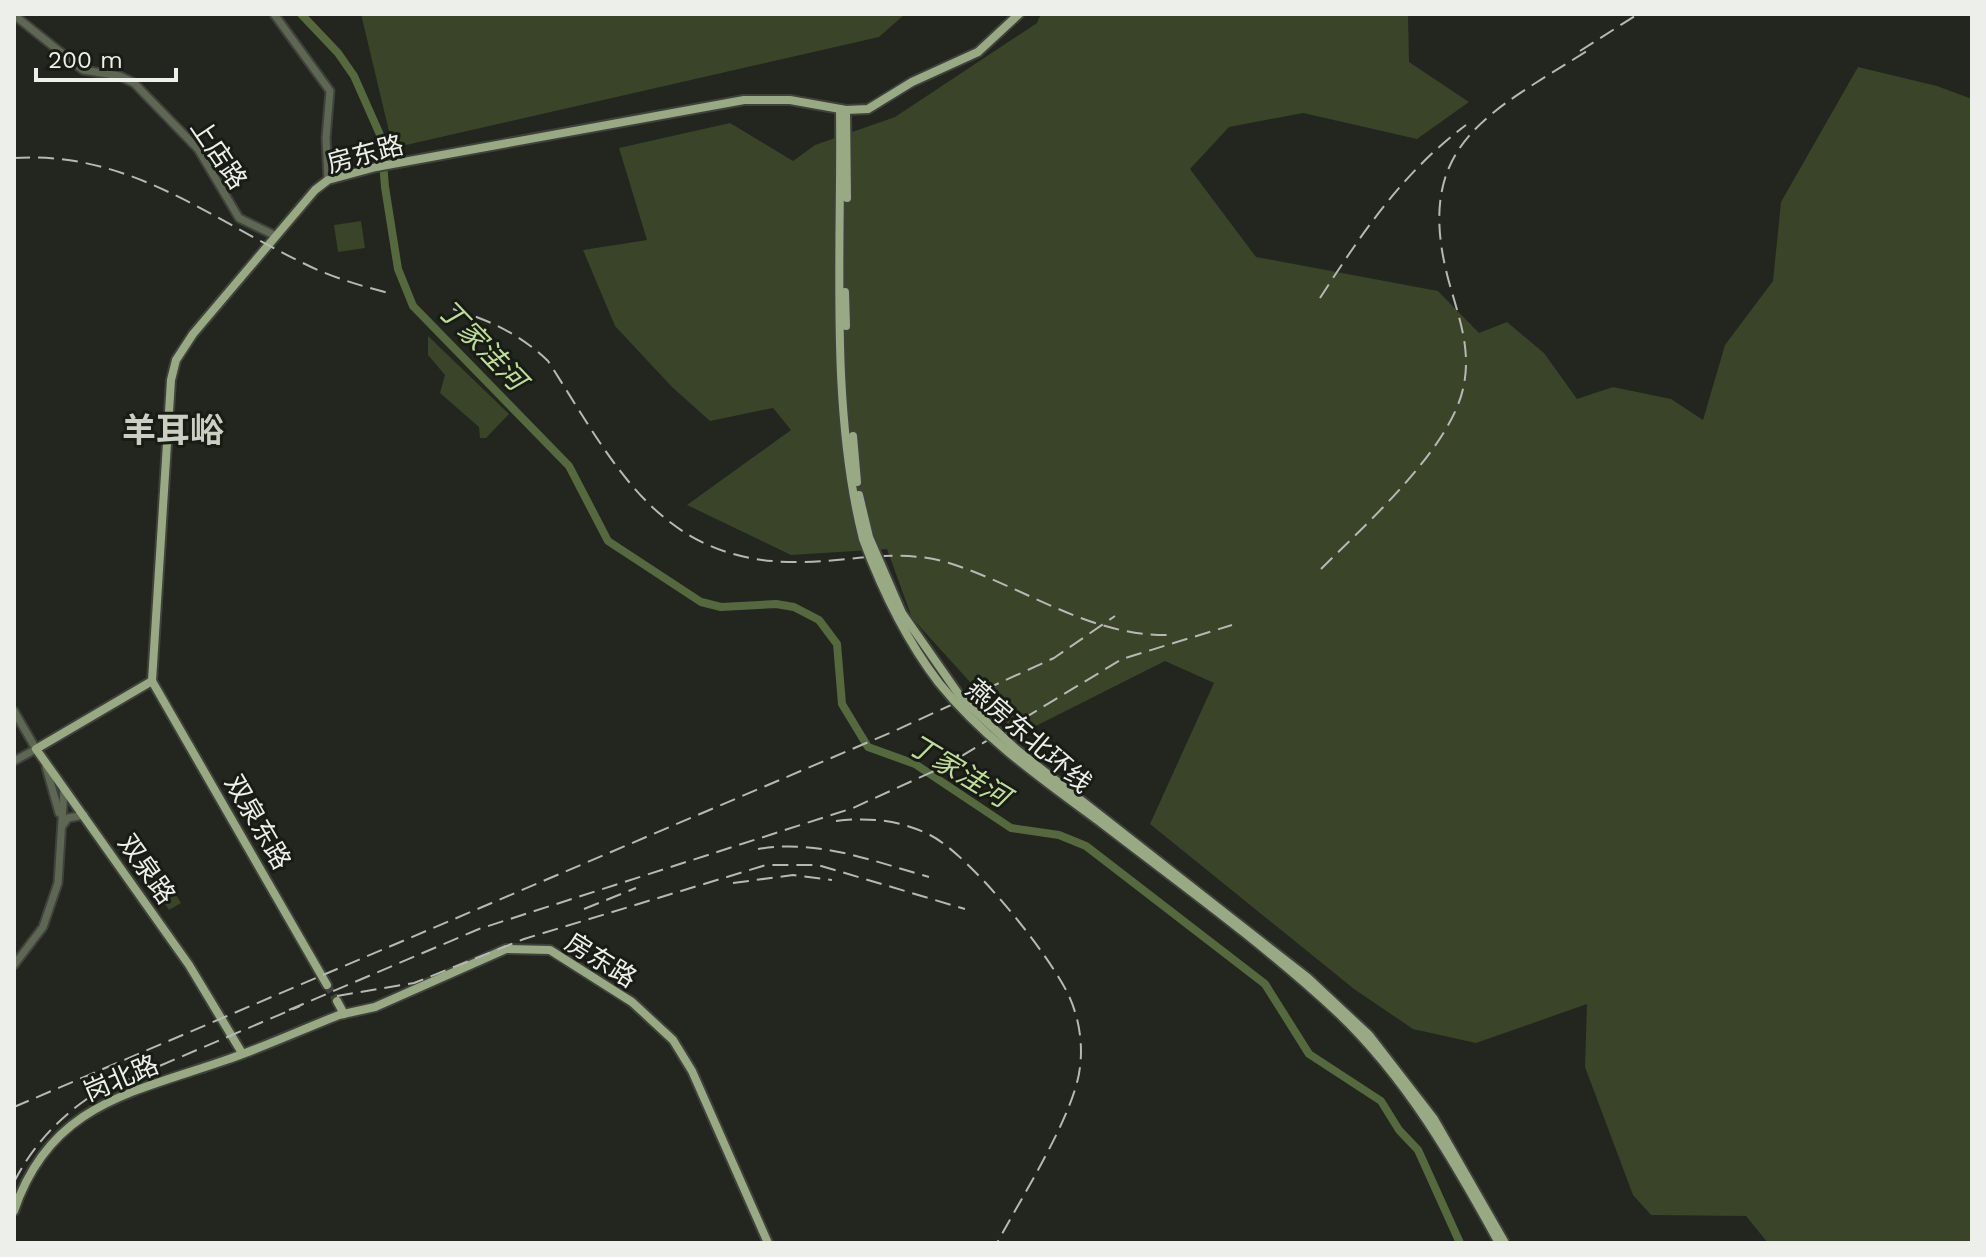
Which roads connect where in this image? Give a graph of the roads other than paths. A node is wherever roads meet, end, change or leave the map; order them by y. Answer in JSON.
{"nodes":[{"id":1,"x":274,"y":14,"type":"edge"},
{"id":2,"x":1019,"y":14,"type":"edge"},
{"id":3,"x":14,"y":15,"type":"edge"},
{"id":4,"x":843,"y":110,"type":"junction"},
{"id":5,"x":328,"y":180,"type":"junction"},
{"id":6,"x":276,"y":236,"type":"junction"},
{"id":7,"x":866,"y":538,"type":"junction"},
{"id":8,"x":152,"y":681,"type":"junction"},
{"id":9,"x":14,"y":711,"type":"edge"},
{"id":10,"x":36,"y":749,"type":"junction"},
{"id":11,"x":14,"y":761,"type":"edge"},
{"id":12,"x":46,"y":765,"type":"junction"},
{"id":13,"x":64,"y":789,"type":"junction"},
{"id":14,"x":84,"y":815,"type":"junction"},
{"id":15,"x":62,"y":827,"type":"junction"},
{"id":16,"x":14,"y":965,"type":"edge"},
{"id":17,"x":327,"y":985,"type":"tunnel mouth"},
{"id":18,"x":337,"y":1001,"type":"tunnel mouth"},
{"id":19,"x":344,"y":1014,"type":"junction"},
{"id":20,"x":242,"y":1053,"type":"junction"},
{"id":21,"x":14,"y":1211,"type":"edge"},
{"id":22,"x":768,"y":1243,"type":"edge"},
{"id":23,"x":1499,"y":1243,"type":"edge"},
{"id":24,"x":1505,"y":1243,"type":"edge"}],
"edges":[{"from":1,"to":5,"type":"street"},
{"from":2,"to":4,"type":"main road","name":"房东路"},
{"from":3,"to":6,"type":"street","name":"上店路"},
{"from":4,"to":5,"type":"main road","name":"房东路"},
{"from":4,"to":7,"type":"main road","name":"燕房东北环线"},
{"from":5,"to":6,"type":"main road","name":"房东路"},
{"from":6,"to":8,"type":"main road","name":"房东路"},
{"from":7,"to":23,"type":"main road","name":"燕房东北环线","bridge":true},
{"from":7,"to":24,"type":"main road","name":"燕房东北环线","bridge":true},
{"from":8,"to":10,"type":"main road"},
{"from":8,"to":17,"type":"main road","name":"双泉东路"},
{"from":9,"to":10,"type":"street","name":"双泉路"},
{"from":10,"to":11,"type":"street"},
{"from":10,"to":12,"type":"main road","name":"双泉路"},
{"from":12,"to":13,"type":"main road","name":"双泉路"},
{"from":12,"to":15,"type":"street"},
{"from":13,"to":14,"type":"main road","name":"双泉路"},
{"from":13,"to":15,"type":"street"},
{"from":14,"to":15,"type":"street"},
{"from":14,"to":20,"type":"main road","name":"双泉路"},
{"from":15,"to":16,"type":"street"},
{"from":18,"to":19,"type":"main road"},
{"from":19,"to":20,"type":"main road","name":"房东路"},
{"from":19,"to":22,"type":"main road","name":"房东路"},
{"from":20,"to":21,"type":"main road","name":"岗北路"}]}
